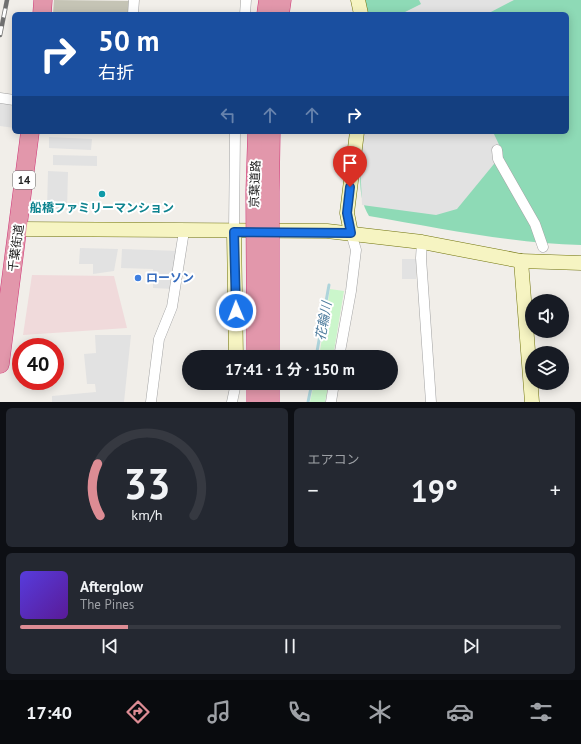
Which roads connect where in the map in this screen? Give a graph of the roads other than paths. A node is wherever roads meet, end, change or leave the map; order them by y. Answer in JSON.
{"nodes":[{"id":1,"x":43,"y":0,"type":"edge"},
{"id":2,"x":134,"y":0,"type":"edge"},
{"id":3,"x":246,"y":0,"type":"edge"},
{"id":4,"x":268,"y":0,"type":"edge"},
{"id":5,"x":282,"y":0,"type":"edge"},
{"id":6,"x":358,"y":0,"type":"edge"},
{"id":7,"x":42,"y":12,"type":"edge"},
{"id":8,"x":133,"y":12,"type":"edge"},
{"id":9,"x":244,"y":12,"type":"edge"},
{"id":10,"x":266,"y":12,"type":"edge"},
{"id":11,"x":280,"y":12,"type":"edge"},
{"id":12,"x":361,"y":12,"type":"edge"},
{"id":13,"x":0,"y":98,"type":"edge"},
{"id":14,"x":12,"y":100,"type":"edge"},
{"id":15,"x":23,"y":134,"type":"edge"},
{"id":16,"x":30,"y":134,"type":"edge"},
{"id":17,"x":235,"y":134,"type":"edge"},
{"id":18,"x":257,"y":134,"type":"edge"},
{"id":19,"x":271,"y":134,"type":"edge"},
{"id":20,"x":357,"y":134,"type":"edge"},
{"id":21,"x":497,"y":150,"type":"dead end"},
{"id":22,"x":26,"y":161,"type":"junction"},
{"id":23,"x":19,"y":229,"type":"junction"},
{"id":24,"x":184,"y":231,"type":"junction"},
{"id":25,"x":234,"y":232,"type":"junction"},
{"id":26,"x":351,"y":233,"type":"junction"},
{"id":27,"x":422,"y":242,"type":"junction"},
{"id":28,"x":543,"y":247,"type":"dead end"},
{"id":29,"x":521,"y":261,"type":"junction"},
{"id":30,"x":581,"y":263,"type":"edge"},
{"id":31,"x":236,"y":350,"type":"edge"},
{"id":32,"x":256,"y":350,"type":"edge"},
{"id":33,"x":270,"y":350,"type":"edge"},
{"id":34,"x":340,"y":350,"type":"edge"},
{"id":35,"x":0,"y":364,"type":"edge"},
{"id":36,"x":235,"y":390,"type":"edge"},
{"id":37,"x":256,"y":390,"type":"edge"},
{"id":38,"x":270,"y":390,"type":"edge"},
{"id":39,"x":333,"y":390,"type":"edge"},
{"id":40,"x":151,"y":402,"type":"edge"},
{"id":41,"x":232,"y":402,"type":"edge"},
{"id":42,"x":256,"y":402,"type":"edge"},
{"id":43,"x":270,"y":402,"type":"edge"},
{"id":44,"x":331,"y":402,"type":"edge"},
{"id":45,"x":431,"y":402,"type":"edge"},
{"id":46,"x":532,"y":402,"type":"edge"}],
"edges":[{"from":1,"to":7,"type":"highway"},
{"from":2,"to":8,"type":"street"},
{"from":3,"to":9,"type":"street"},
{"from":4,"to":10,"type":"highway"},
{"from":5,"to":11,"type":"highway"},
{"from":6,"to":12,"type":"street"},
{"from":13,"to":14,"type":"street"},
{"from":15,"to":22,"type":"street"},
{"from":16,"to":22,"type":"highway","name":"千葉街道","number":"14"},
{"from":17,"to":25,"type":"street"},
{"from":18,"to":32,"type":"highway","name":"京葉道路","bridge":true},
{"from":19,"to":33,"type":"highway","name":"京葉道路","bridge":true},
{"from":20,"to":26,"type":"street"},
{"from":21,"to":28,"type":"street"},
{"from":22,"to":23,"type":"highway","name":"千葉街道","number":"14"},
{"from":23,"to":24,"type":"street"},
{"from":23,"to":35,"type":"highway","name":"千葉街道","number":"14"},
{"from":24,"to":25,"type":"street"},
{"from":24,"to":40,"type":"street"},
{"from":25,"to":26,"type":"street"},
{"from":25,"to":31,"type":"street"},
{"from":26,"to":27,"type":"street"},
{"from":26,"to":34,"type":"street"},
{"from":27,"to":29,"type":"street"},
{"from":27,"to":45,"type":"street"},
{"from":29,"to":30,"type":"street"},
{"from":29,"to":46,"type":"street"},
{"from":36,"to":41,"type":"street"},
{"from":37,"to":42,"type":"highway"},
{"from":38,"to":43,"type":"highway"},
{"from":39,"to":44,"type":"street"}]}
